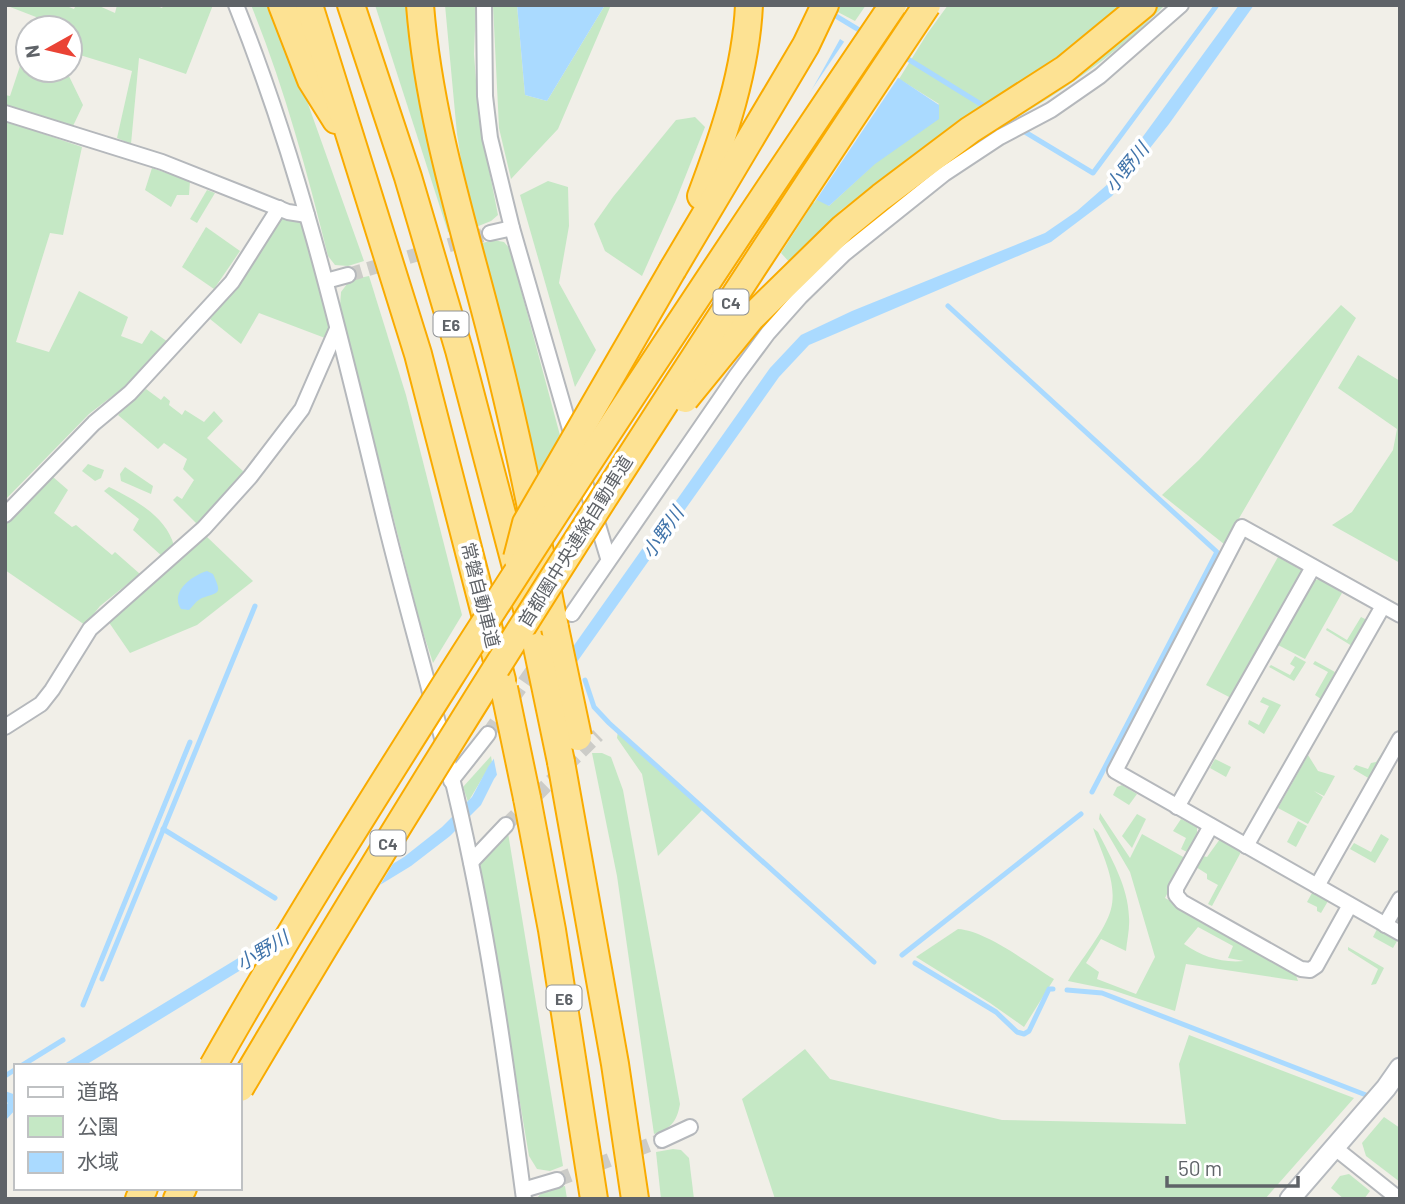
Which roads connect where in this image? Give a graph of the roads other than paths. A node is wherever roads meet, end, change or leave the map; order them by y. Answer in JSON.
{"nodes":[{"id":1,"x":236,"y":5,"type":"edge"},
{"id":2,"x":282,"y":5,"type":"edge"},
{"id":3,"x":309,"y":5,"type":"edge"},
{"id":4,"x":351,"y":5,"type":"edge"},
{"id":5,"x":419,"y":5,"type":"edge"},
{"id":6,"x":431,"y":5,"type":"edge"},
{"id":7,"x":484,"y":5,"type":"edge"},
{"id":8,"x":749,"y":5,"type":"edge"},
{"id":9,"x":825,"y":5,"type":"edge"},
{"id":10,"x":893,"y":5,"type":"edge"},
{"id":11,"x":927,"y":5,"type":"edge"},
{"id":12,"x":1143,"y":5,"type":"edge"},
{"id":13,"x":1181,"y":5,"type":"edge"},
{"id":14,"x":5,"y":113,"type":"edge"},
{"id":15,"x":357,"y":154,"type":"junction"},
{"id":16,"x":445,"y":159,"type":"junction"},
{"id":17,"x":279,"y":208,"type":"junction"},
{"id":18,"x":307,"y":215,"type":"junction"},
{"id":19,"x":512,"y":228,"type":"junction"},
{"id":20,"x":490,"y":233,"type":"tunnel mouth"},
{"id":21,"x":673,"y":269,"type":"junction"},
{"id":22,"x":348,"y":275,"type":"tunnel mouth"},
{"id":23,"x":326,"y":281,"type":"junction"},
{"id":24,"x":337,"y":329,"type":"junction"},
{"id":25,"x":5,"y":515,"type":"edge"},
{"id":26,"x":608,"y":558,"type":"junction"},
{"id":27,"x":1313,"y":567,"type":"junction"},
{"id":28,"x":510,"y":584,"type":"junction"},
{"id":29,"x":538,"y":601,"type":"junction"},
{"id":30,"x":1383,"y":606,"type":"junction"},
{"id":31,"x":1400,"y":615,"type":"edge"},
{"id":32,"x":554,"y":630,"type":"junction"},
{"id":33,"x":5,"y":727,"type":"edge"},
{"id":34,"x":488,"y":734,"type":"tunnel mouth"},
{"id":35,"x":1400,"y":739,"type":"edge"},
{"id":36,"x":454,"y":788,"type":"junction"},
{"id":37,"x":1177,"y":807,"type":"junction"},
{"id":38,"x":506,"y":825,"type":"tunnel mouth"},
{"id":39,"x":1211,"y":826,"type":"junction"},
{"id":40,"x":1246,"y":846,"type":"junction"},
{"id":41,"x":580,"y":859,"type":"junction"},
{"id":42,"x":471,"y":862,"type":"junction"},
{"id":43,"x":1317,"y":886,"type":"junction"},
{"id":44,"x":1400,"y":899,"type":"edge"},
{"id":45,"x":1350,"y":905,"type":"junction"},
{"id":46,"x":1385,"y":925,"type":"junction"},
{"id":47,"x":1400,"y":933,"type":"edge"},
{"id":48,"x":214,"y":1064,"type":"edge"},
{"id":49,"x":1400,"y":1068,"type":"edge"},
{"id":50,"x":242,"y":1085,"type":"edge"},
{"id":51,"x":690,"y":1127,"type":"dead end"},
{"id":52,"x":662,"y":1140,"type":"tunnel mouth"},
{"id":53,"x":1335,"y":1148,"type":"junction"},
{"id":54,"x":557,"y":1180,"type":"tunnel mouth"},
{"id":55,"x":524,"y":1194,"type":"edge"},
{"id":56,"x":594,"y":1199,"type":"edge"},
{"id":57,"x":635,"y":1199,"type":"edge"},
{"id":58,"x":1290,"y":1199,"type":"edge"},
{"id":59,"x":1399,"y":1199,"type":"edge"}],
"edges":[{"from":1,"to":18,"type":"street"},
{"from":2,"to":15,"type":"highway"},
{"from":3,"to":15,"type":"highway","name":"常磐自動車道","number":"E6"},
{"from":4,"to":32,"type":"highway","number":"E6"},
{"from":5,"to":16,"type":"highway"},
{"from":6,"to":16,"type":"highway"},
{"from":7,"to":19,"type":"street"},
{"from":8,"to":21,"type":"highway"},
{"from":9,"to":21,"type":"highway"},
{"from":10,"to":28,"type":"highway","name":"首都圏中央連絡自動車道","number":"C4","bridge":true},
{"from":11,"to":29,"type":"highway","name":"首都圏中央連絡自動車道","number":"C4","bridge":true},
{"from":12,"to":29,"type":"highway","bridge":true},
{"from":13,"to":26,"type":"street"},
{"from":14,"to":17,"type":"street"},
{"from":15,"to":56,"type":"highway","name":"常磐自動車道","number":"E6","bridge":true},
{"from":16,"to":32,"type":"highway"},
{"from":17,"to":18,"type":"street"},
{"from":17,"to":25,"type":"street"},
{"from":18,"to":23,"type":"street"},
{"from":19,"to":20,"type":"street"},
{"from":19,"to":26,"type":"street"},
{"from":21,"to":28,"type":"highway","bridge":true},
{"from":22,"to":23,"type":"street"},
{"from":23,"to":24,"type":"street"},
{"from":24,"to":33,"type":"street"},
{"from":24,"to":36,"type":"street"},
{"from":26,"to":32,"type":"street"},
{"from":27,"to":30,"type":"street"},
{"from":27,"to":37,"type":"street"},
{"from":27,"to":37,"type":"street"},
{"from":28,"to":48,"type":"highway","name":"首都圏中央連絡自動車道","number":"C4","bridge":true},
{"from":29,"to":50,"type":"highway","name":"首都圏中央連絡自動車道","number":"C4","bridge":true},
{"from":30,"to":31,"type":"street"},
{"from":30,"to":40,"type":"street"},
{"from":32,"to":41,"type":"highway","number":"E6","bridge":true},
{"from":32,"to":41,"type":"highway","bridge":true},
{"from":34,"to":36,"type":"street"},
{"from":35,"to":43,"type":"street"},
{"from":36,"to":42,"type":"street"},
{"from":37,"to":39,"type":"street"},
{"from":38,"to":42,"type":"street"},
{"from":39,"to":40,"type":"street"},
{"from":39,"to":45,"type":"street"},
{"from":40,"to":43,"type":"street"},
{"from":41,"to":57,"type":"highway","number":"E6"},
{"from":42,"to":55,"type":"street"},
{"from":43,"to":45,"type":"street"},
{"from":44,"to":46,"type":"street"},
{"from":45,"to":46,"type":"street"},
{"from":46,"to":47,"type":"street"},
{"from":49,"to":53,"type":"main road"},
{"from":51,"to":52,"type":"street"},
{"from":53,"to":58,"type":"main road"},
{"from":53,"to":59,"type":"street"},
{"from":54,"to":55,"type":"street"}]}
